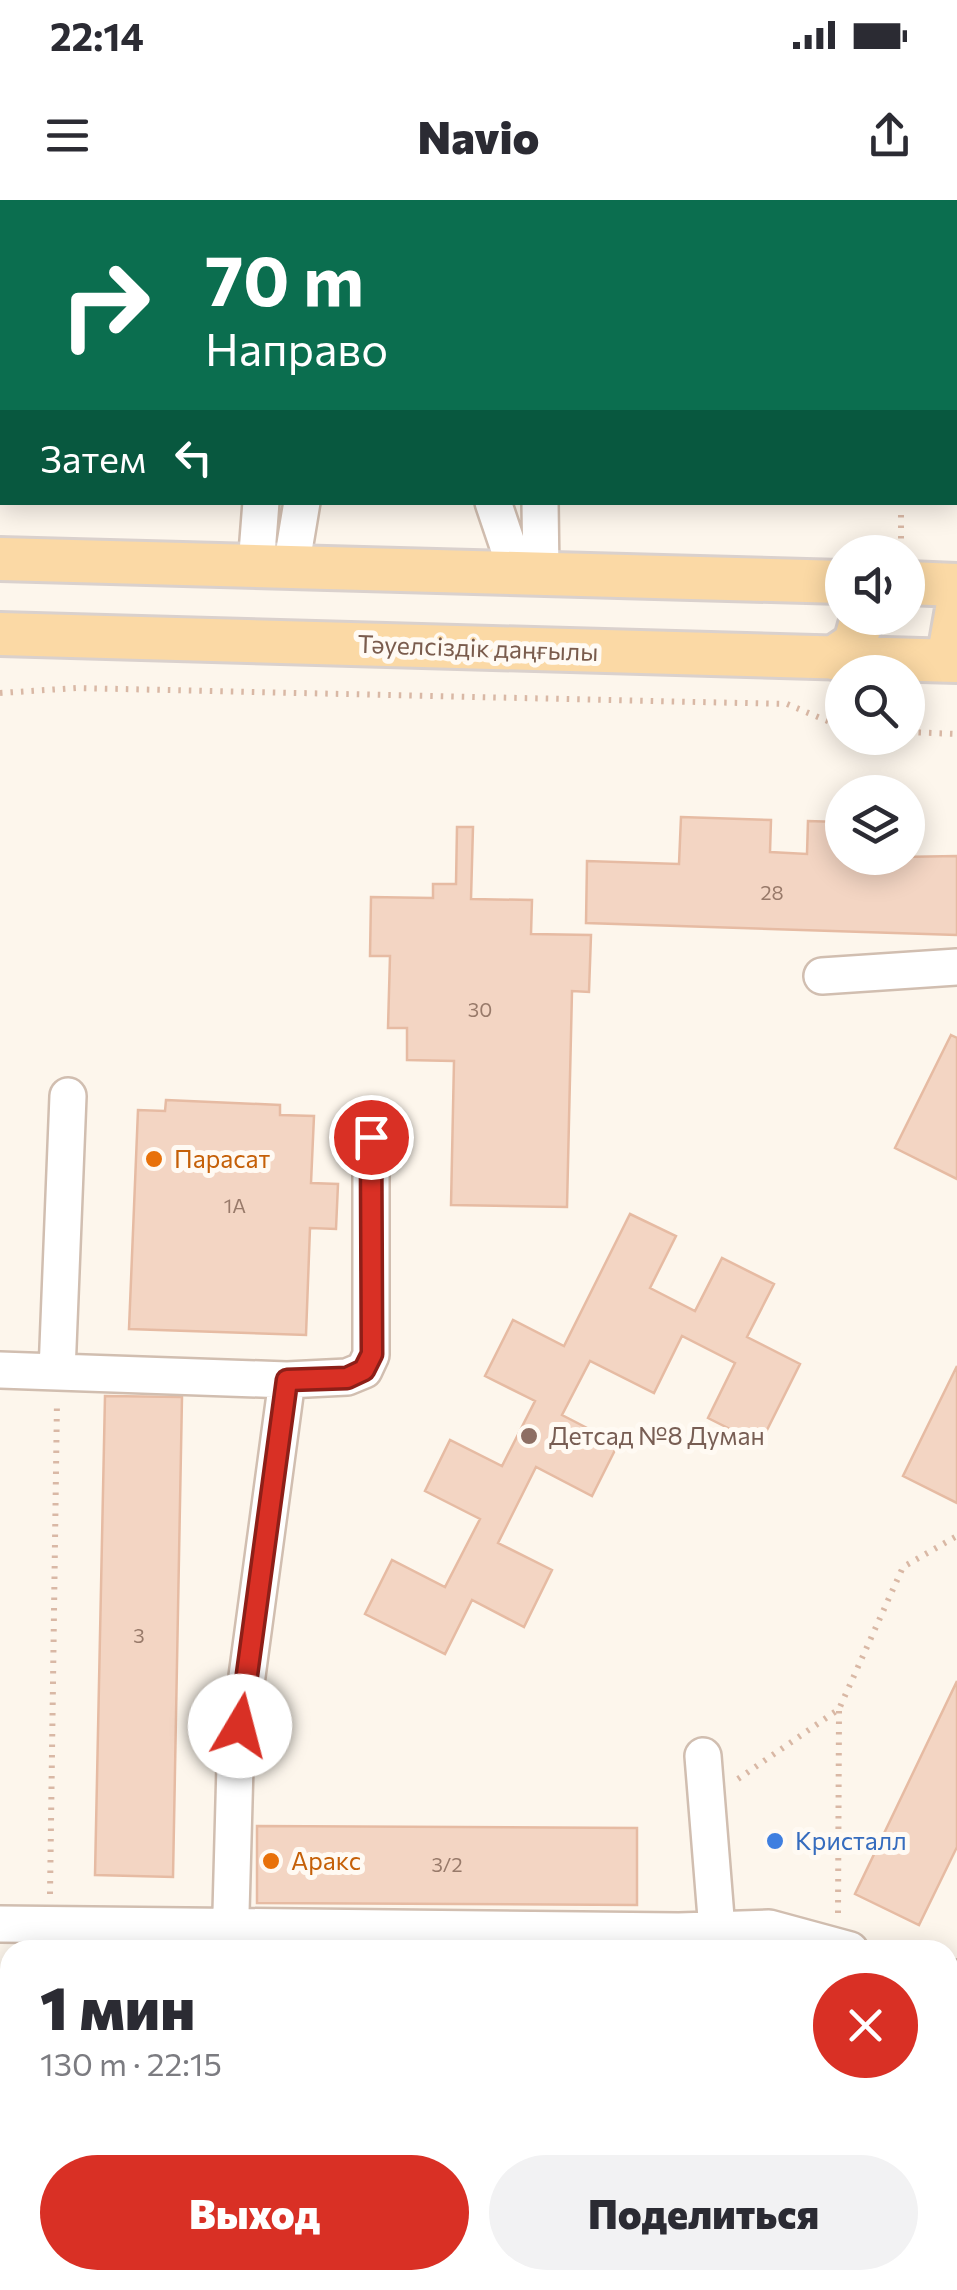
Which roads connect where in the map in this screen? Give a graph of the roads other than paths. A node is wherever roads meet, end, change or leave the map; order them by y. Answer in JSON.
{"nodes":[{"id":1,"x":262,"y":505,"type":"edge"},
{"id":2,"x":301,"y":505,"type":"edge"},
{"id":3,"x":495,"y":505,"type":"edge"},
{"id":4,"x":540,"y":505,"type":"edge"},
{"id":5,"x":0,"y":559,"type":"edge"},
{"id":6,"x":274,"y":567,"type":"junction"},
{"id":7,"x":529,"y":573,"type":"junction"},
{"id":8,"x":825,"y":582,"type":"edge"},
{"id":9,"x":925,"y":584,"type":"edge"},
{"id":10,"x":957,"y":585,"type":"edge"},
{"id":11,"x":957,"y":609,"type":"edge"},
{"id":12,"x":0,"y":634,"type":"edge"},
{"id":13,"x":857,"y":635,"type":"edge"},
{"id":14,"x":957,"y":651,"type":"edge"},
{"id":15,"x":837,"y":655,"type":"edge"},
{"id":16,"x":825,"y":658,"type":"edge"},
{"id":17,"x":925,"y":660,"type":"edge"},
{"id":18,"x":957,"y":661,"type":"edge"},
{"id":19,"x":957,"y":966,"type":"edge"},
{"id":20,"x":822,"y":976,"type":"dead end"},
{"id":21,"x":68,"y":1096,"type":"dead end"},
{"id":22,"x":371,"y":1137,"type":"dead end"},
{"id":23,"x":0,"y":1370,"type":"edge"},
{"id":24,"x":57,"y":1372,"type":"junction"},
{"id":25,"x":287,"y":1380,"type":"junction"},
{"id":26,"x":702,"y":1756,"type":"dead end"},
{"id":27,"x":0,"y":1924,"type":"edge"},
{"id":28,"x":717,"y":1930,"type":"junction"},
{"id":29,"x":230,"y":1939,"type":"edge"},
{"id":30,"x":518,"y":1939,"type":"edge"},
{"id":31,"x":598,"y":1940,"type":"edge"},
{"id":32,"x":682,"y":1940,"type":"edge"},
{"id":33,"x":814,"y":1940,"type":"edge"}],
"edges":[{"from":1,"to":6,"type":"lane"},
{"from":2,"to":6,"type":"lane"},
{"from":3,"to":7,"type":"lane"},
{"from":4,"to":7,"type":"lane"},
{"from":5,"to":6,"type":"main road"},
{"from":6,"to":7,"type":"main road"},
{"from":7,"to":8,"type":"main road"},
{"from":9,"to":10,"type":"main road"},
{"from":11,"to":14,"type":"main road"},
{"from":12,"to":16,"type":"main road","name":"Тәуелсіздік даңғылы"},
{"from":13,"to":15,"type":"main road"},
{"from":17,"to":18,"type":"main road","name":"Тәуелсіздік даңғылы"},
{"from":19,"to":20,"type":"lane"},
{"from":21,"to":24,"type":"lane"},
{"from":22,"to":25,"type":"lane"},
{"from":23,"to":24,"type":"lane"},
{"from":24,"to":25,"type":"lane"},
{"from":25,"to":29,"type":"lane"},
{"from":26,"to":28,"type":"lane"},
{"from":27,"to":29,"type":"lane"},
{"from":28,"to":32,"type":"lane"},
{"from":28,"to":33,"type":"lane"},
{"from":29,"to":30,"type":"lane"},
{"from":30,"to":31,"type":"lane"}]}
